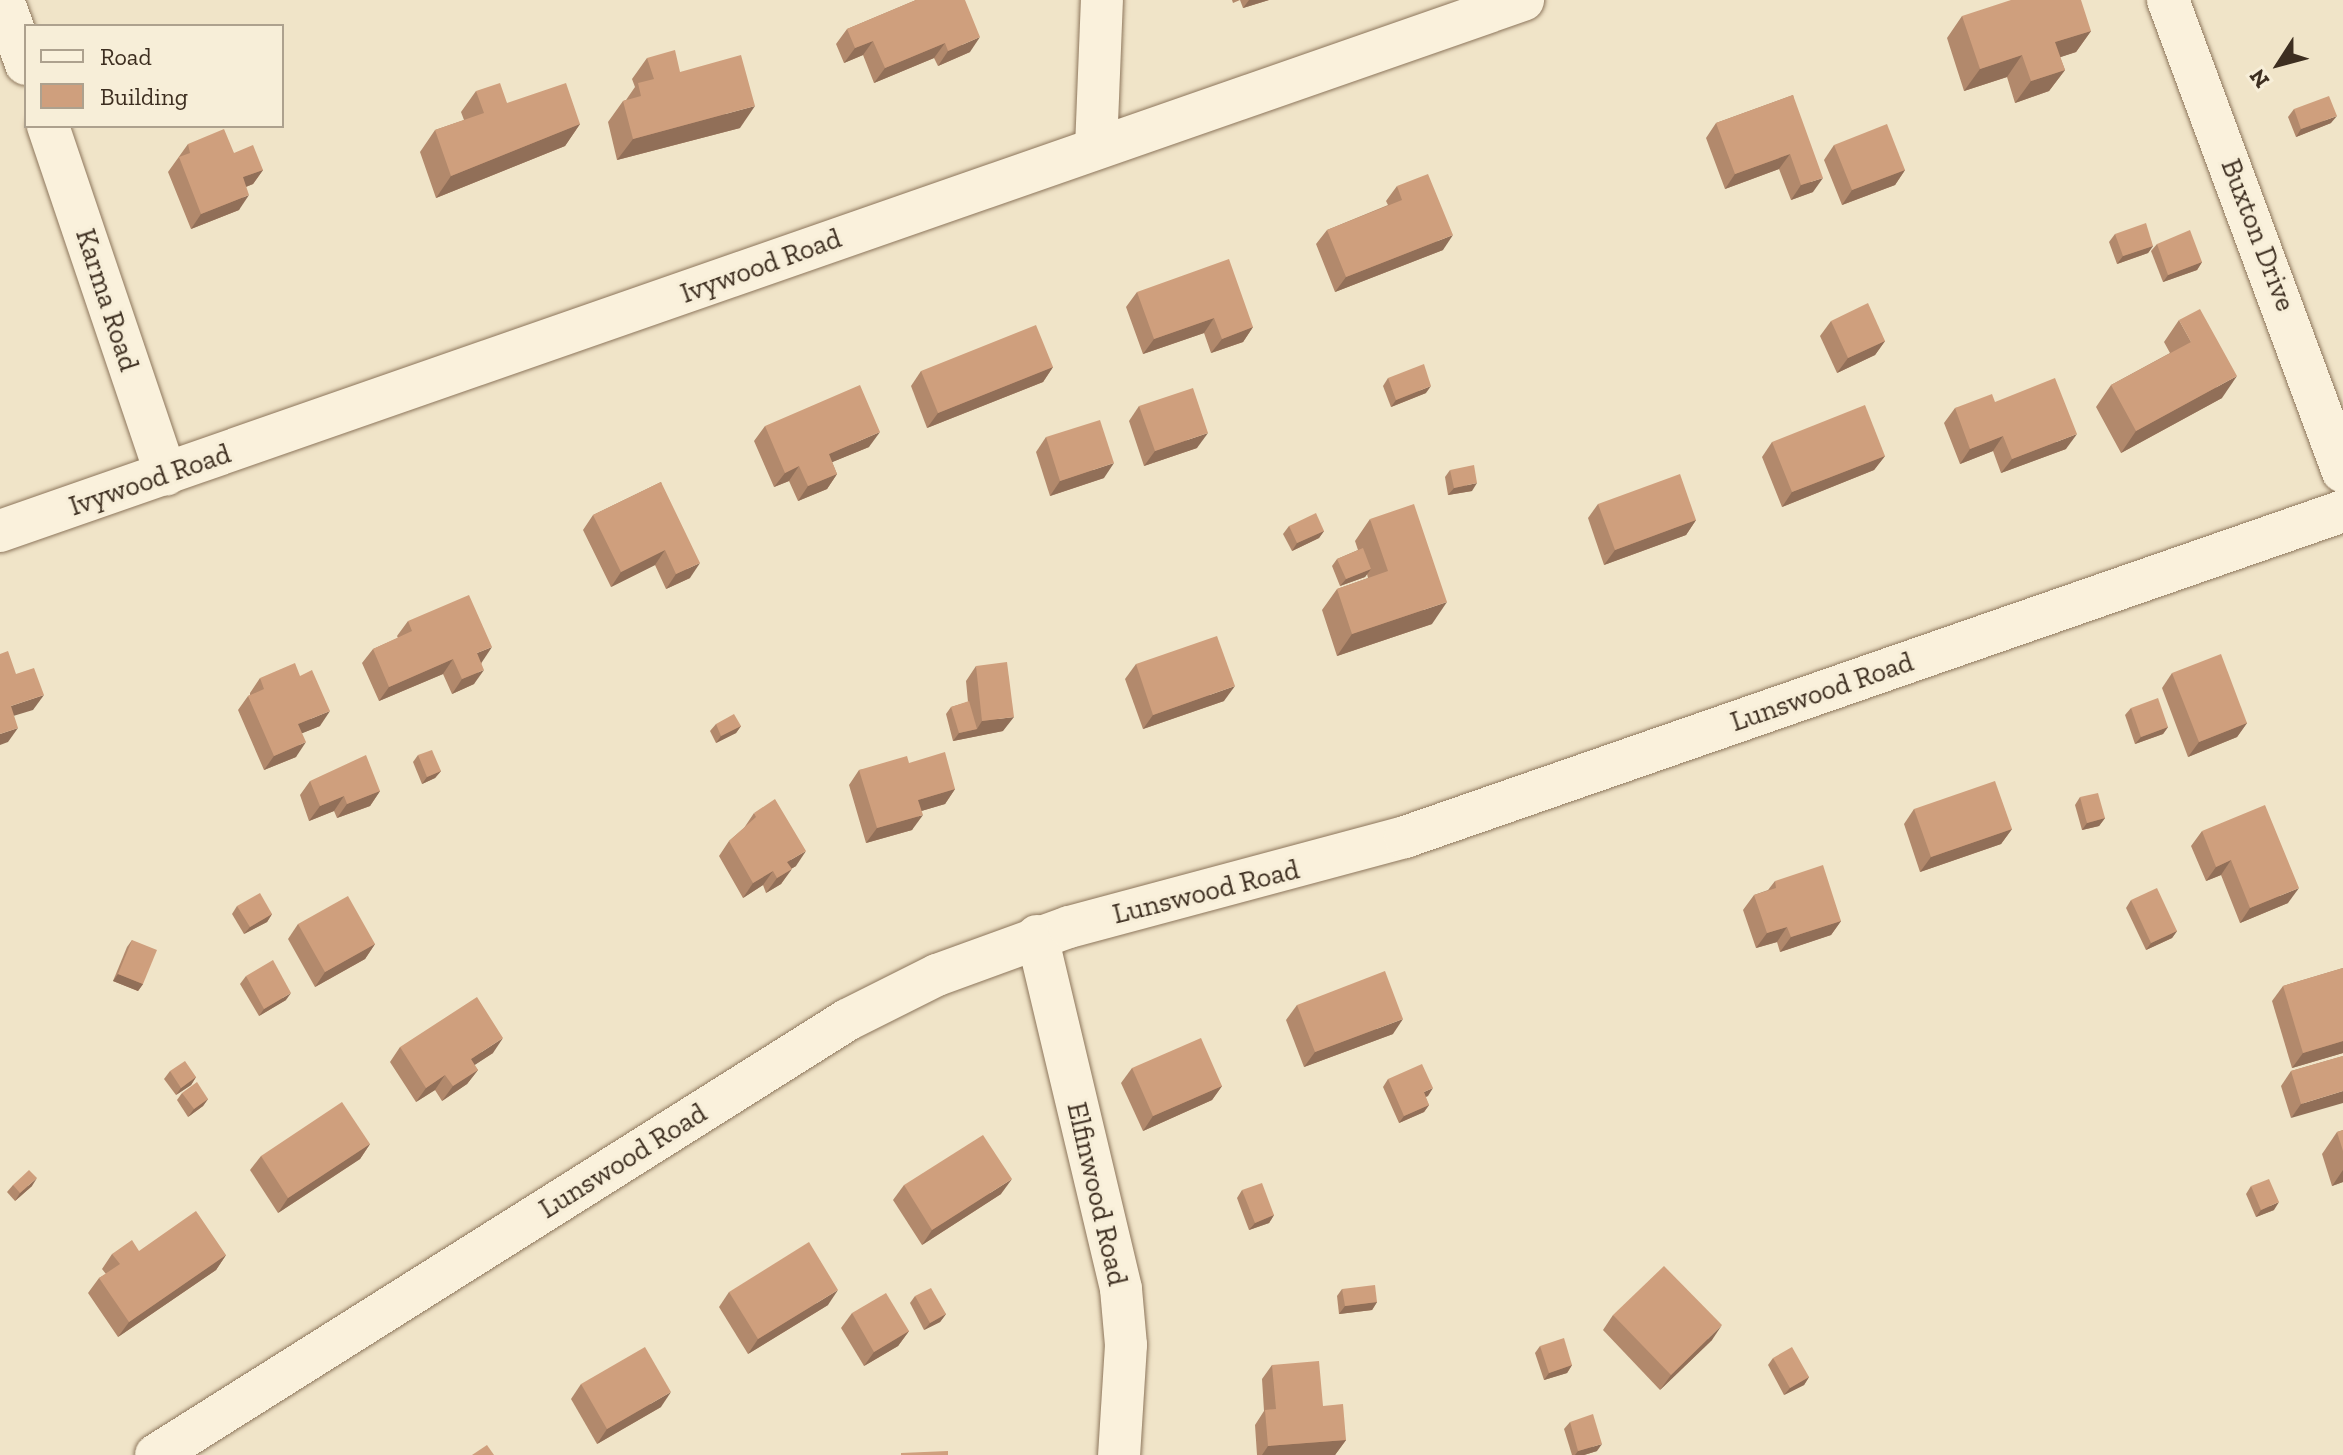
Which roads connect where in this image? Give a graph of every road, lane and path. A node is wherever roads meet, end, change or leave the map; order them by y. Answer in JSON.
{"nodes":[{"id":1,"x":3,"y":0,"type":"edge"},
{"id":2,"x":1102,"y":0,"type":"edge"},
{"id":3,"x":1523,"y":0,"type":"edge"},
{"id":4,"x":2168,"y":0,"type":"edge"},
{"id":5,"x":24,"y":58,"type":"edge"},
{"id":6,"x":49,"y":128,"type":"edge"},
{"id":7,"x":1096,"y":148,"type":"junction"},
{"id":8,"x":2343,"y":472,"type":"edge"},
{"id":9,"x":166,"y":475,"type":"junction"},
{"id":10,"x":2343,"y":511,"type":"edge"},
{"id":11,"x":0,"y":531,"type":"edge"},
{"id":12,"x":1037,"y":936,"type":"junction"},
{"id":13,"x":156,"y":1455,"type":"edge"},
{"id":14,"x":1119,"y":1455,"type":"edge"}],
"edges":[{"from":1,"to":5,"type":"street"},
{"from":2,"to":7,"type":"street"},
{"from":3,"to":7,"type":"street","name":"Ivywood Road"},
{"from":4,"to":8,"type":"street","name":"Buxton Drive"},
{"from":6,"to":9,"type":"street","name":"Karma Road"},
{"from":7,"to":9,"type":"street","name":"Ivywood Road"},
{"from":9,"to":11,"type":"street","name":"Ivywood Road"},
{"from":10,"to":12,"type":"street","name":"Lunswood Road"},
{"from":12,"to":13,"type":"street","name":"Lunswood Road"},
{"from":12,"to":14,"type":"street","name":"Elfinwood Road"}]}
